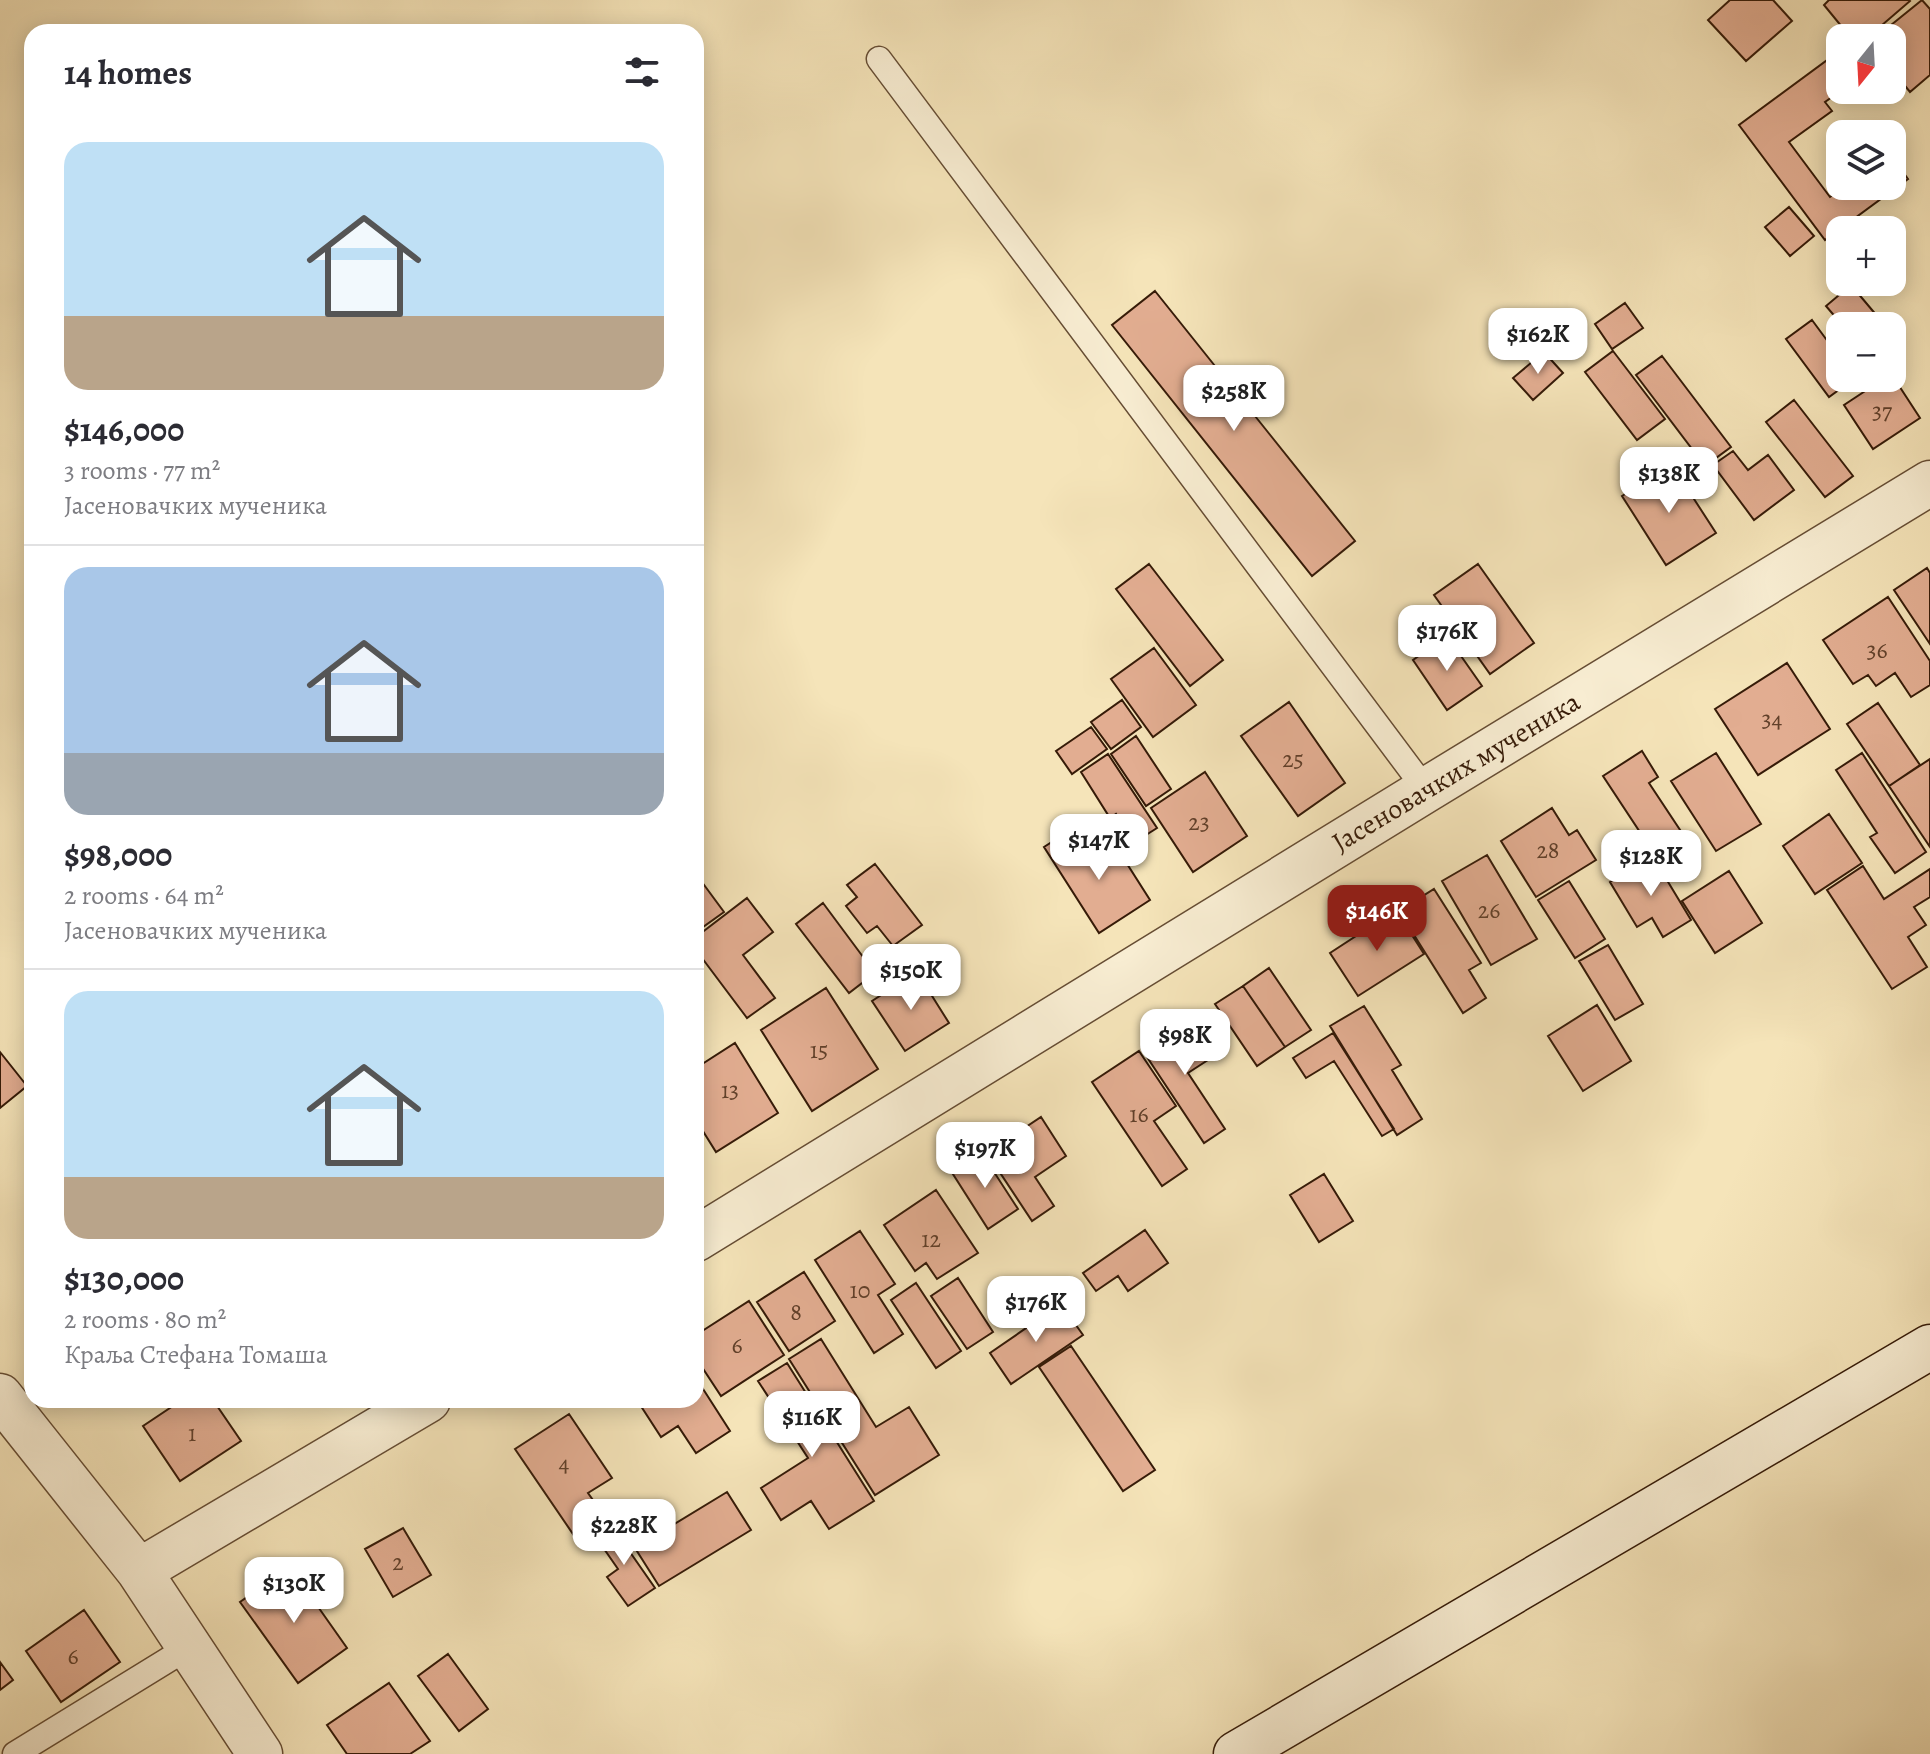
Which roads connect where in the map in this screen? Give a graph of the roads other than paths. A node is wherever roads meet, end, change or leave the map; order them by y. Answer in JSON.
{"nodes":[{"id":1,"x":879,"y":59,"type":"dead end"},
{"id":2,"x":1930,"y":483,"type":"edge"},
{"id":3,"x":1426,"y":790,"type":"junction"},
{"id":4,"x":704,"y":1234,"type":"edge"},
{"id":5,"x":1930,"y":1347,"type":"edge"},
{"id":6,"x":0,"y":1396,"type":"edge"},
{"id":7,"x":414,"y":1408,"type":"edge"},
{"id":8,"x":139,"y":1571,"type":"junction"},
{"id":9,"x":189,"y":1647,"type":"junction"},
{"id":10,"x":15,"y":1754,"type":"edge"},
{"id":11,"x":260,"y":1754,"type":"edge"},
{"id":12,"x":1236,"y":1754,"type":"edge"}],
"edges":[{"from":1,"to":3,"type":"lane"},
{"from":2,"to":3,"type":"street","name":"Јасеновачких мученика"},
{"from":3,"to":4,"type":"street","name":"Јасеновачких мученика"},
{"from":5,"to":12,"type":"street"},
{"from":6,"to":8,"type":"street"},
{"from":7,"to":8,"type":"street"},
{"from":8,"to":9,"type":"street"},
{"from":9,"to":10,"type":"lane"},
{"from":9,"to":11,"type":"street"}]}
